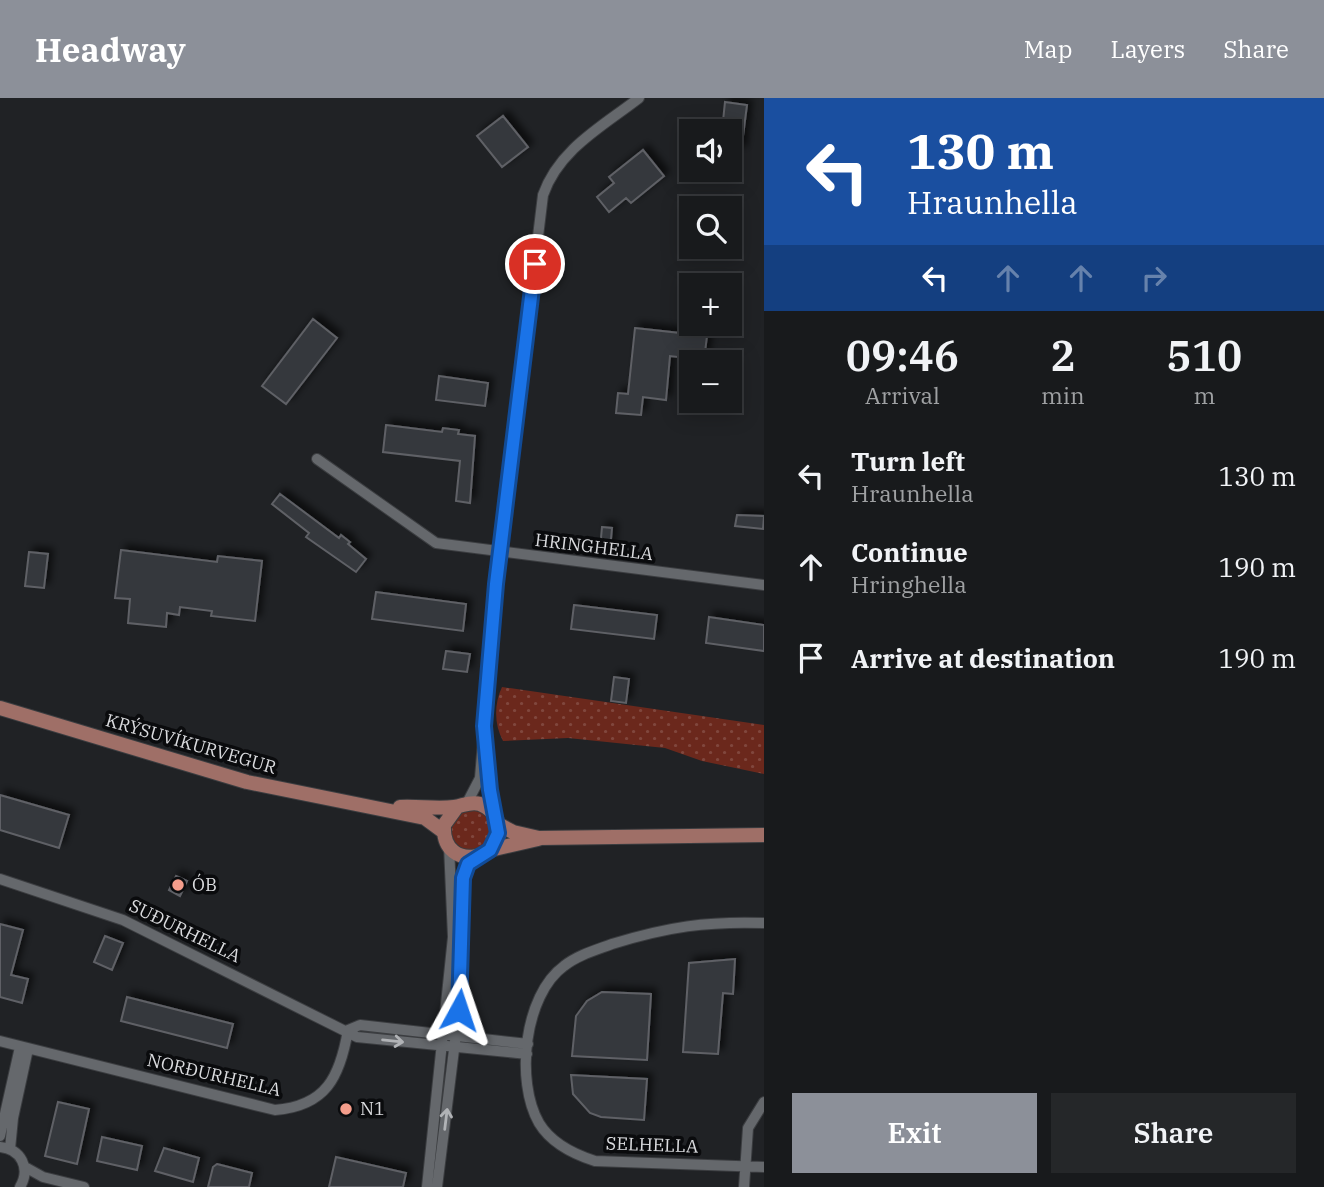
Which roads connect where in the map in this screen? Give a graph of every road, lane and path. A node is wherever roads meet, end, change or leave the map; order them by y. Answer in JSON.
{"nodes":[{"id":1,"x":639,"y":98,"type":"edge"},
{"id":2,"x":317,"y":459,"type":"dead end"},
{"id":3,"x":499,"y":553,"type":"junction"},
{"id":4,"x":764,"y":585,"type":"edge"},
{"id":5,"x":0,"y":708,"type":"edge"},
{"id":6,"x":484,"y":726,"type":"junction"},
{"id":7,"x":462,"y":805,"type":"junction"},
{"id":8,"x":374,"y":807,"type":"junction"},
{"id":9,"x":495,"y":818,"type":"junction"},
{"id":10,"x":764,"y":835,"type":"edge"},
{"id":11,"x":539,"y":838,"type":"junction"},
{"id":12,"x":446,"y":839,"type":"junction"},
{"id":13,"x":484,"y":853,"type":"junction"},
{"id":14,"x":0,"y":879,"type":"edge"},
{"id":15,"x":764,"y":923,"type":"edge"},
{"id":16,"x":348,"y":1030,"type":"junction"},
{"id":17,"x":442,"y":1033,"type":"junction"},
{"id":18,"x":457,"y":1035,"type":"junction"},
{"id":19,"x":0,"y":1041,"type":"edge"},
{"id":20,"x":440,"y":1046,"type":"junction"},
{"id":21,"x":24,"y":1048,"type":"junction"},
{"id":22,"x":456,"y":1048,"type":"junction"},
{"id":23,"x":528,"y":1049,"type":"junction"},
{"id":24,"x":764,"y":1102,"type":"edge"},
{"id":25,"x":0,"y":1136,"type":"edge"},
{"id":26,"x":5,"y":1148,"type":"edge"},
{"id":27,"x":744,"y":1166,"type":"junction"},
{"id":28,"x":25,"y":1167,"type":"junction"},
{"id":29,"x":764,"y":1167,"type":"edge"},
{"id":30,"x":20,"y":1187,"type":"edge"},
{"id":31,"x":84,"y":1187,"type":"edge"},
{"id":32,"x":427,"y":1187,"type":"edge"},
{"id":33,"x":437,"y":1187,"type":"edge"},
{"id":34,"x":744,"y":1187,"type":"edge"}],
"edges":[{"from":1,"to":3,"type":"street"},
{"from":2,"to":3,"type":"street","name":"HRINGHELLA"},
{"from":3,"to":4,"type":"street","name":"HRINGHELLA"},
{"from":3,"to":6,"type":"street"},
{"from":5,"to":8,"type":"main road","name":"KRÝSUVÍKURVEGUR"},
{"from":6,"to":7,"type":"street"},
{"from":6,"to":9,"type":"street"},
{"from":7,"to":8,"type":"main road","name":"KRÝSUVÍKURVEGUR"},
{"from":7,"to":9,"type":"main road"},
{"from":7,"to":12,"type":"main road"},
{"from":8,"to":12,"type":"main road","name":"KRÝSUVÍKURVEGUR"},
{"from":9,"to":11,"type":"main road"},
{"from":9,"to":13,"type":"main road"},
{"from":10,"to":11,"type":"main road"},
{"from":11,"to":13,"type":"main road"},
{"from":12,"to":13,"type":"main road"},
{"from":12,"to":17,"type":"street"},
{"from":13,"to":18,"type":"street"},
{"from":14,"to":16,"type":"street","name":"SUÐURHELLA"},
{"from":15,"to":23,"type":"street","name":"SELHELLA"},
{"from":16,"to":17,"type":"street"},
{"from":16,"to":20,"type":"street","name":"SUÐURHELLA","one_way":true},
{"from":16,"to":21,"type":"street","name":"NORÐURHELLA"},
{"from":17,"to":18,"type":"street"},
{"from":17,"to":20,"type":"street"},
{"from":18,"to":22,"type":"street"},
{"from":18,"to":23,"type":"street"},
{"from":19,"to":21,"type":"street","name":"NORÐURHELLA"},
{"from":20,"to":22,"type":"street"},
{"from":20,"to":32,"type":"street"},
{"from":21,"to":25,"type":"street"},
{"from":21,"to":26,"type":"street"},
{"from":22,"to":23,"type":"street"},
{"from":33,"to":22,"type":"street","one_way":true},
{"from":23,"to":27,"type":"street","name":"SELHELLA"},
{"from":24,"to":27,"type":"street"},
{"from":26,"to":28,"type":"street"},
{"from":27,"to":29,"type":"street","name":"SELHELLA"},
{"from":27,"to":34,"type":"street"},
{"from":28,"to":30,"type":"street"},
{"from":28,"to":31,"type":"street"}]}
